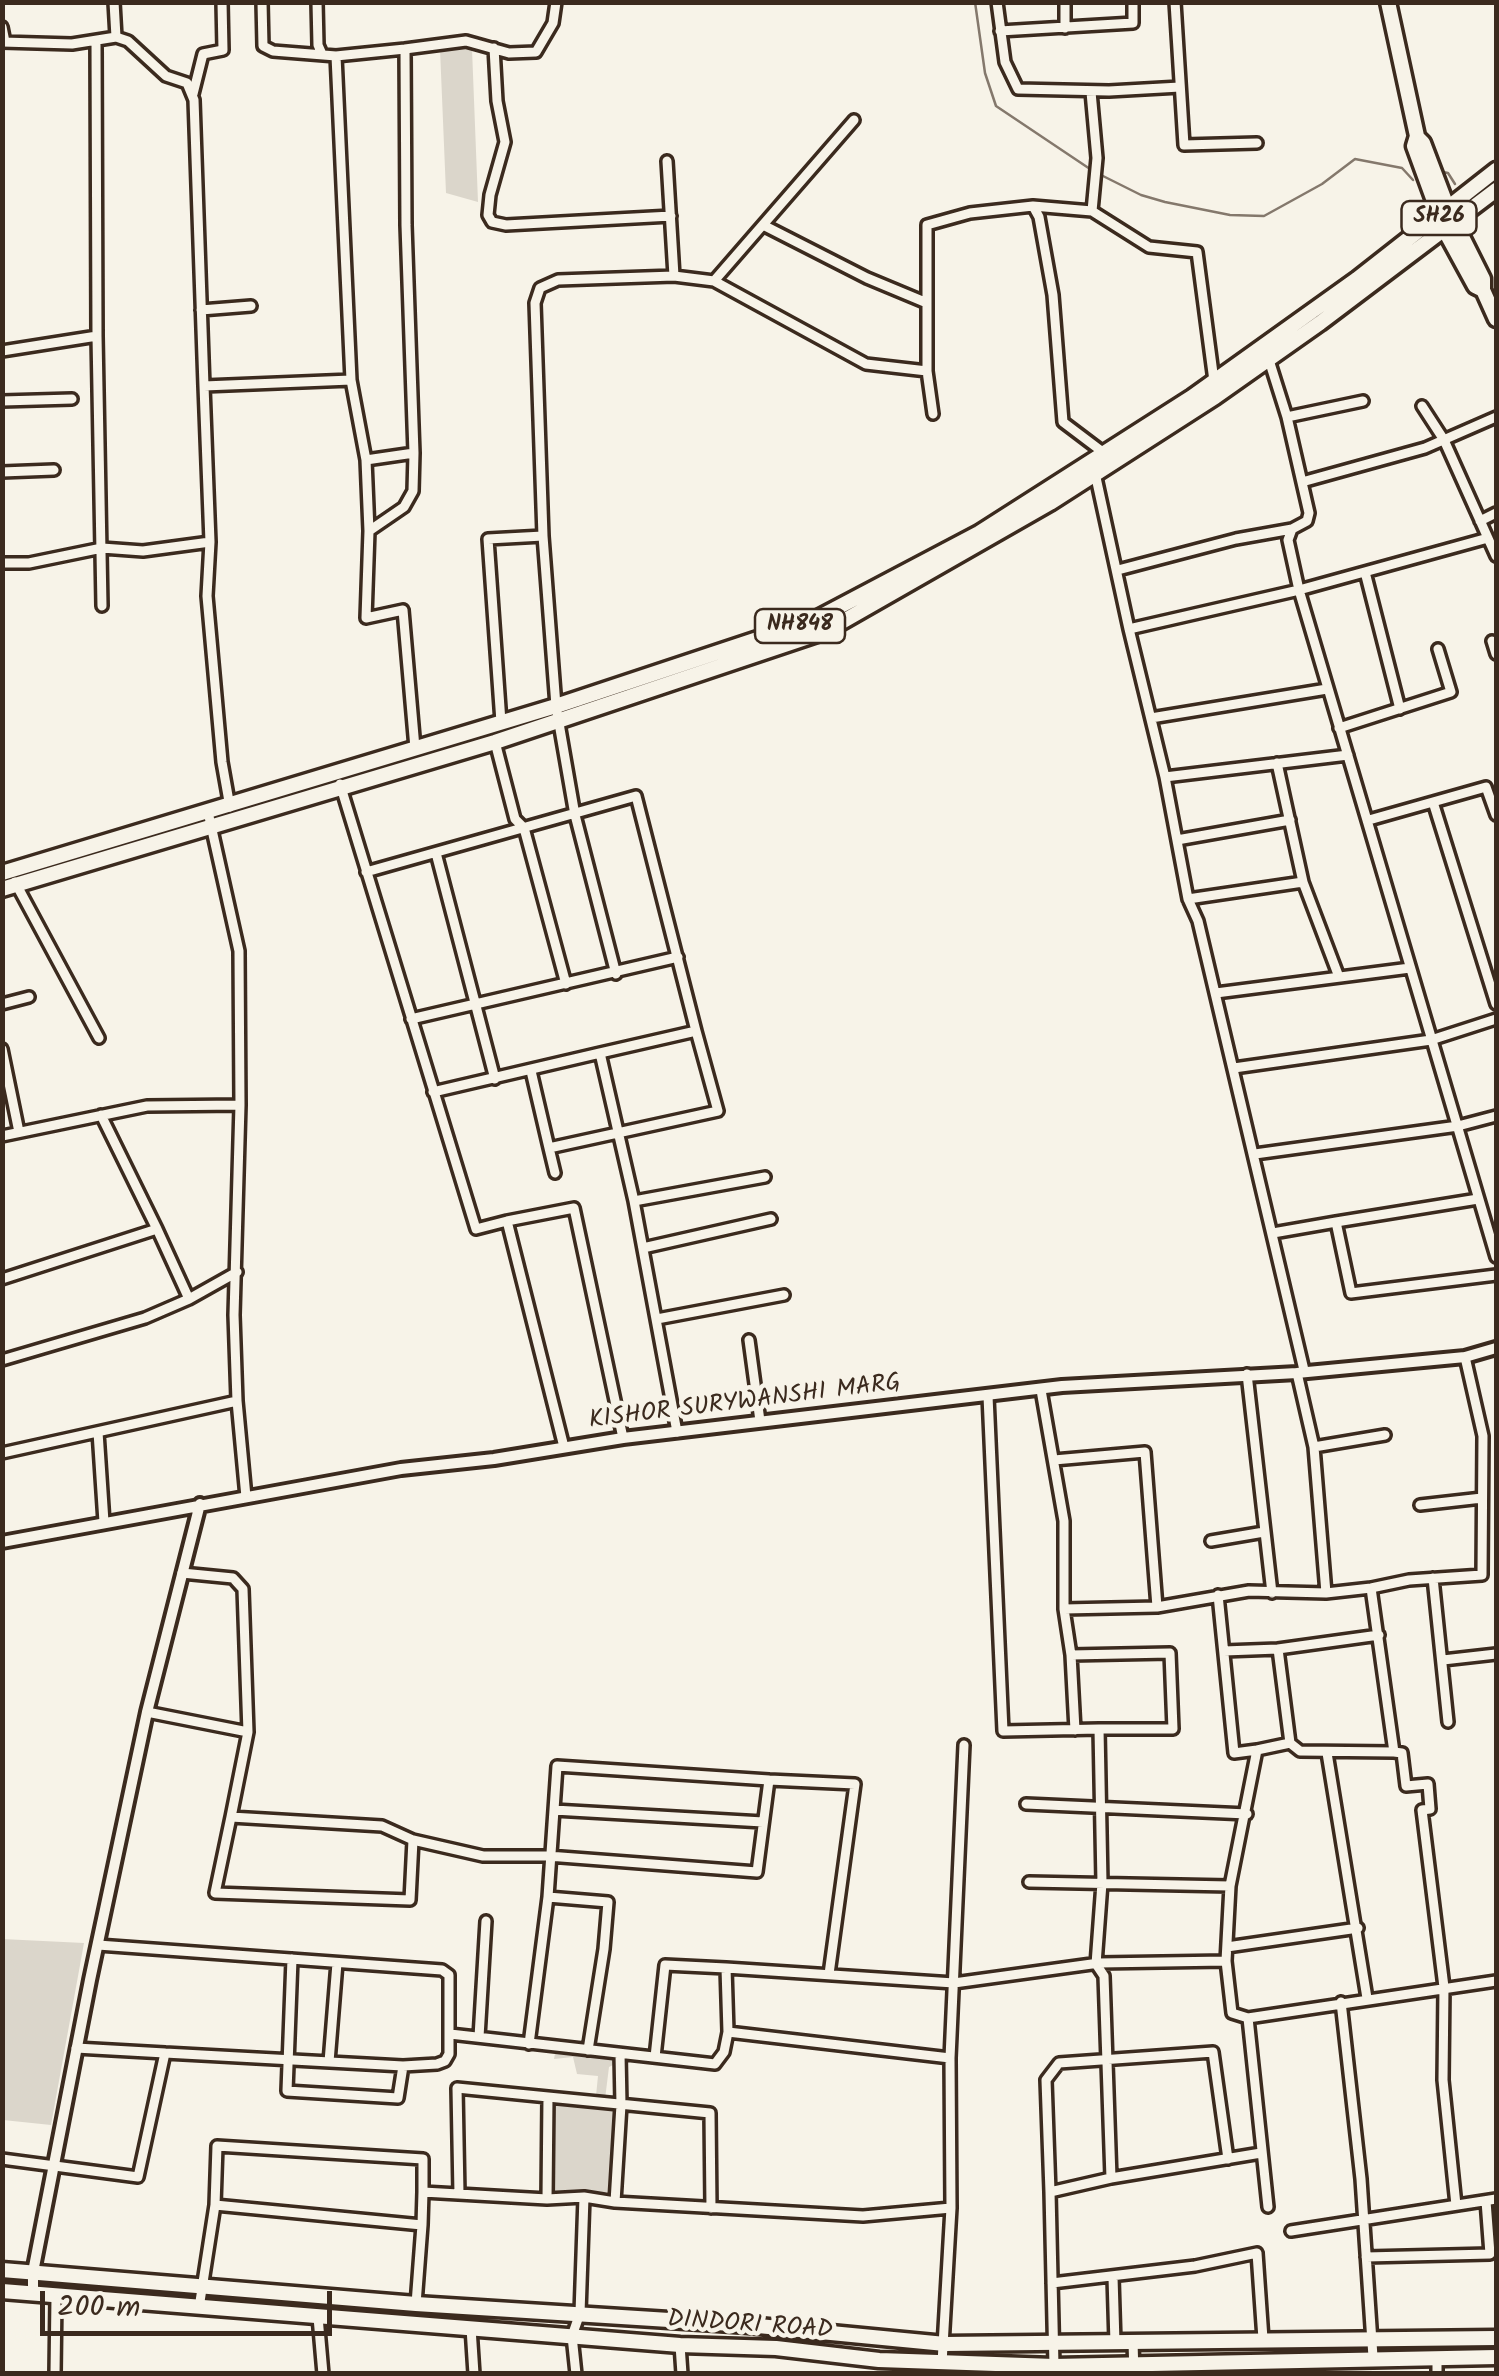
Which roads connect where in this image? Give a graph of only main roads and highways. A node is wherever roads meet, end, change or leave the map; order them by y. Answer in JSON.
{"nodes":[{"id":1,"x":1388,"y":2,"type":"edge"},
{"id":2,"x":1496,"y":170,"type":"edge"},
{"id":3,"x":1496,"y":190,"type":"edge"},
{"id":4,"x":1443,"y":212,"type":"junction"},
{"id":5,"x":1450,"y":228,"type":"junction"},
{"id":6,"x":1496,"y":320,"type":"edge"},
{"id":7,"x":1265,"y":354,"type":"junction"},
{"id":8,"x":557,"y":714,"type":"junction"},
{"id":9,"x":146,"y":830,"type":"junction"},
{"id":10,"x":150,"y":846,"type":"junction"},
{"id":11,"x":76,"y":851,"type":"junction"},
{"id":12,"x":80,"y":866,"type":"junction"},
{"id":13,"x":8,"y":879,"type":"edge"},
{"id":14,"x":2,"y":2270,"type":"edge"},
{"id":15,"x":2,"y":2291,"type":"edge"},
{"id":16,"x":1496,"y":2338,"type":"edge"},
{"id":17,"x":1496,"y":2357,"type":"edge"},
{"id":18,"x":1437,"y":2366,"type":"edge"},
{"id":19,"x":879,"y":2367,"type":"edge"},
{"id":20,"x":1133,"y":2369,"type":"edge"}],
"edges":[{"from":1,"to":4,"type":"main road","number":"SH26"},
{"from":2,"to":4,"type":"main road","number":"NH848"},
{"from":3,"to":5,"type":"main road","number":"NH848"},
{"from":4,"to":5,"type":"main road","number":"SH26"},
{"from":4,"to":7,"type":"main road","number":"NH848"},
{"from":5,"to":6,"type":"main road","number":"SH26"},
{"from":5,"to":7,"type":"main road","number":"NH848"},
{"from":7,"to":8,"type":"main road","number":"NH848"},
{"from":7,"to":8,"type":"main road","number":"NH848"},
{"from":8,"to":9,"type":"main road","number":"NH848"},
{"from":8,"to":10,"type":"main road","number":"NH848"},
{"from":9,"to":10,"type":"main road"},
{"from":9,"to":11,"type":"main road","number":"NH848"},
{"from":10,"to":12,"type":"main road","number":"NH848"},
{"from":11,"to":12,"type":"main road"},
{"from":11,"to":13,"type":"main road","number":"NH848"},
{"from":12,"to":13,"type":"main road","number":"NH848"},
{"from":14,"to":16,"type":"main road"},
{"from":15,"to":19,"type":"main road","name":"DINDORI ROAD"},
{"from":17,"to":18,"type":"main road","name":"DINDORI ROAD"},
{"from":18,"to":20,"type":"main road","name":"DINDORI ROAD"},
{"from":19,"to":20,"type":"main road","name":"DINDORI ROAD"}]}
